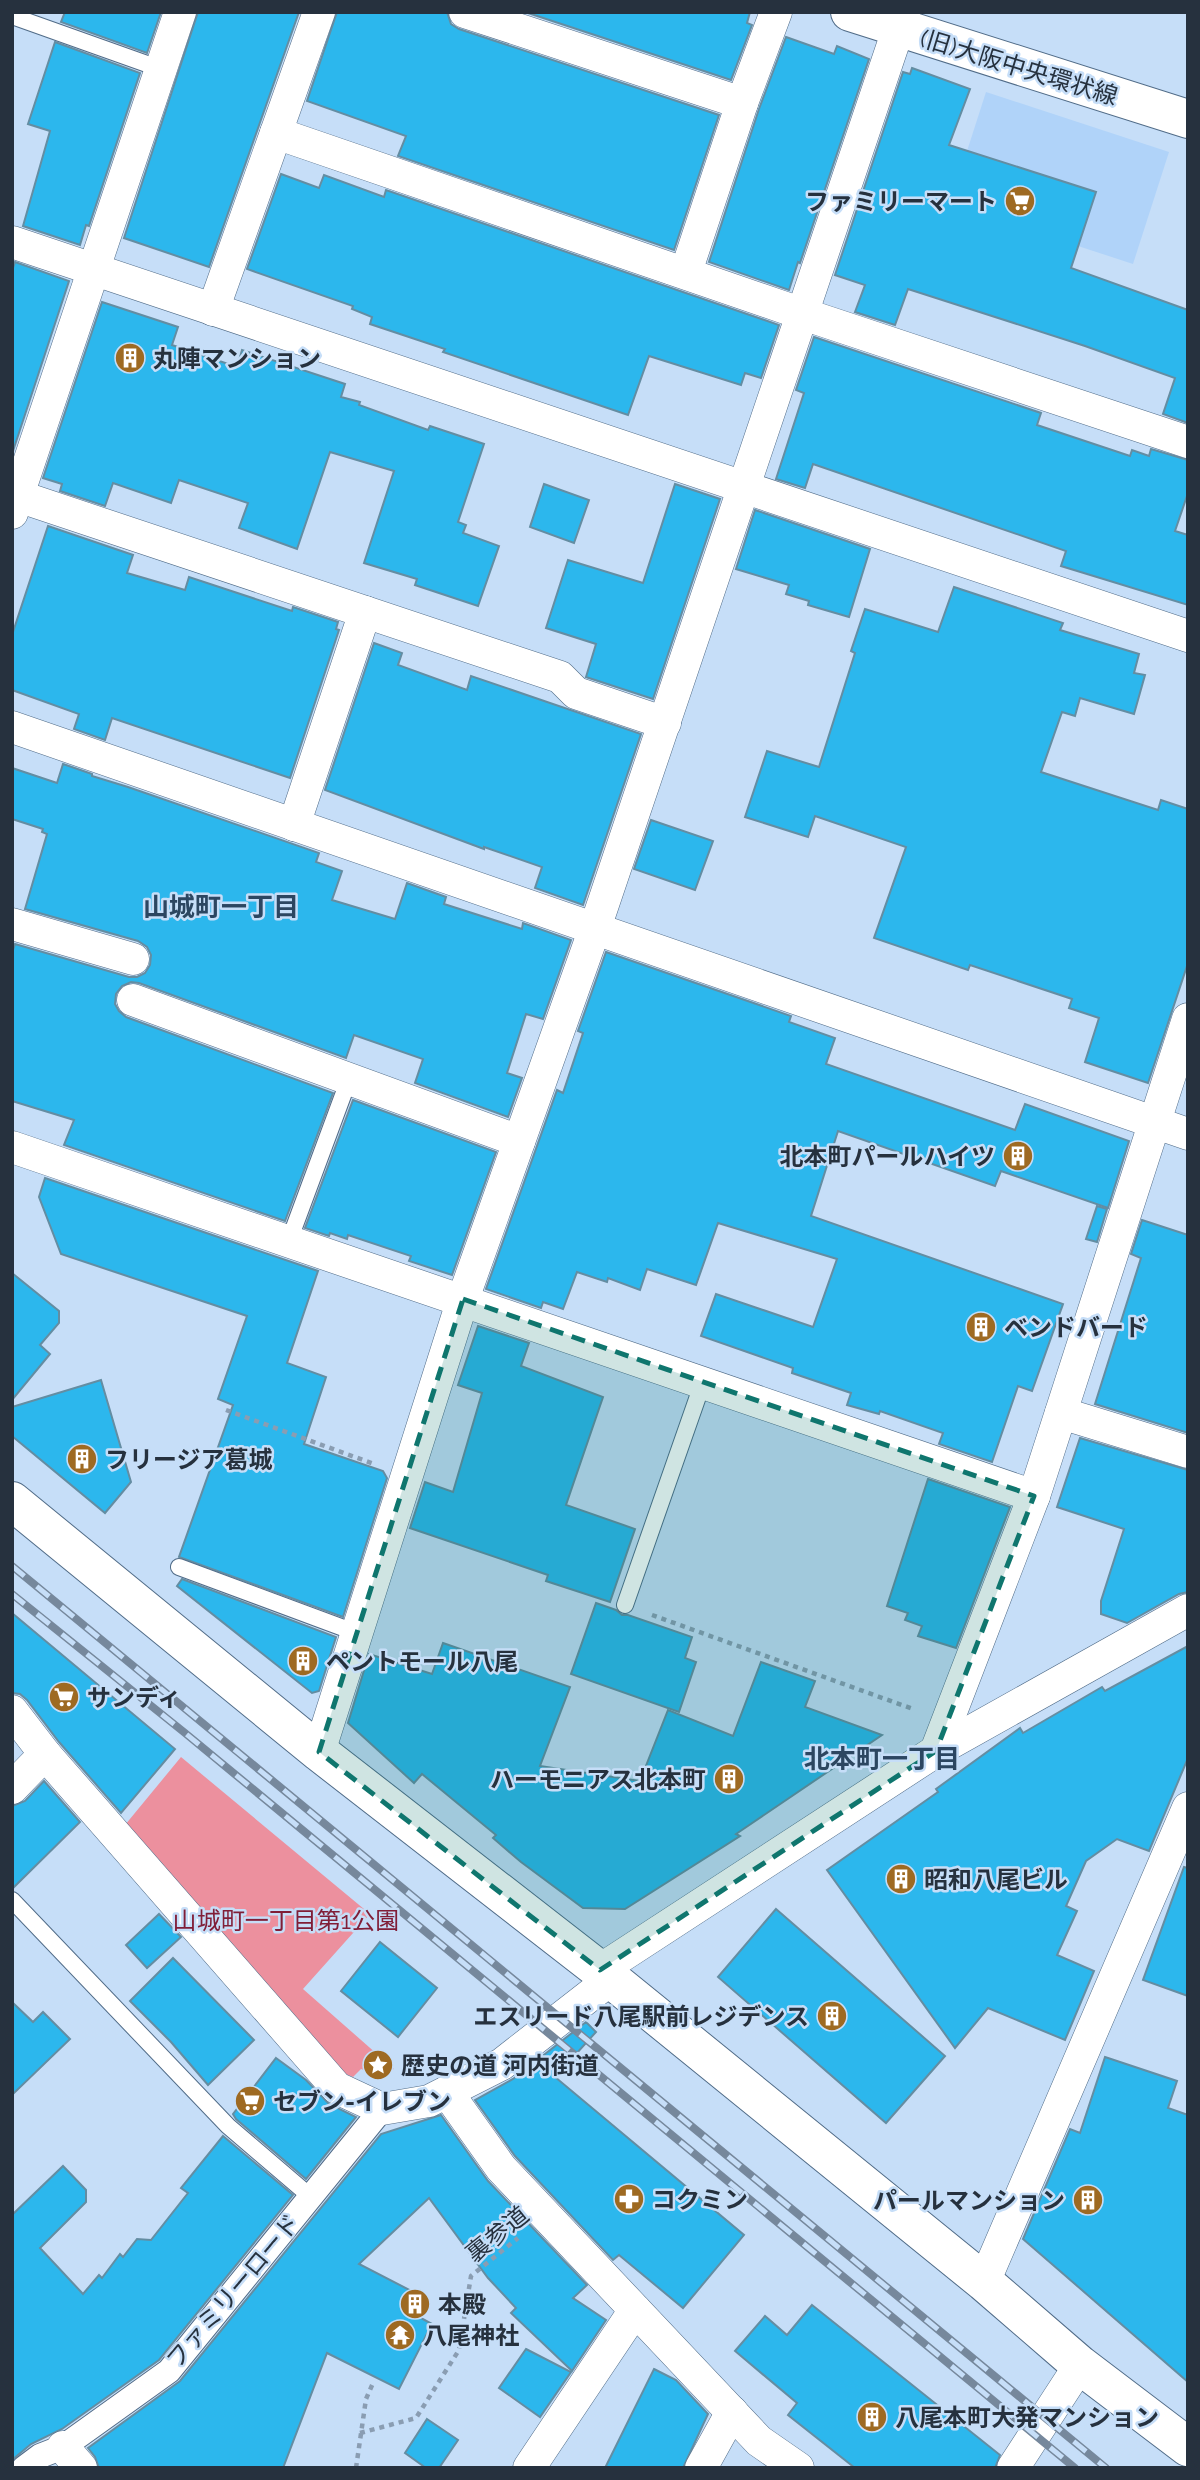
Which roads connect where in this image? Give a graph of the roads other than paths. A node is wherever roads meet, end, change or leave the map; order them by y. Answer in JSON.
{"nodes":[{"id":1,"x":180,"y":12,"type":"edge"},
{"id":2,"x":319,"y":12,"type":"edge"},
{"id":3,"x":465,"y":12,"type":"edge"},
{"id":4,"x":776,"y":12,"type":"edge"},
{"id":5,"x":850,"y":12,"type":"edge"},
{"id":6,"x":12,"y":16,"type":"edge"},
{"id":7,"x":901,"y":21,"type":"edge"},
{"id":8,"x":161,"y":69,"type":"junction"},
{"id":9,"x":742,"y":103,"type":"junction"},
{"id":10,"x":1188,"y":119,"type":"edge"},
{"id":11,"x":276,"y":133,"type":"junction"},
{"id":12,"x":12,"y":242,"type":"edge"},
{"id":13,"x":93,"y":269,"type":"junction"},
{"id":14,"x":686,"y":272,"type":"junction"},
{"id":15,"x":213,"y":310,"type":"junction"},
{"id":16,"x":803,"y":314,"type":"junction"},
{"id":17,"x":1188,"y":442,"type":"edge"},
{"id":18,"x":745,"y":489,"type":"junction"},
{"id":19,"x":15,"y":504,"type":"edge"},
{"id":20,"x":365,"y":612,"type":"junction"},
{"id":21,"x":1188,"y":636,"type":"edge"},
{"id":22,"x":665,"y":723,"type":"junction"},
{"id":23,"x":12,"y":727,"type":"edge"},
{"id":24,"x":294,"y":825,"type":"junction"},
{"id":25,"x":12,"y":924,"type":"edge"},
{"id":26,"x":595,"y":928,"type":"junction"},
{"id":27,"x":133,"y":959,"type":"dead end"},
{"id":28,"x":133,"y":1000,"type":"dead end"},
{"id":29,"x":1188,"y":1019,"type":"edge"},
{"id":30,"x":349,"y":1079,"type":"junction"},
{"id":31,"x":1155,"y":1123,"type":"junction"},
{"id":32,"x":1188,"y":1133,"type":"edge"},
{"id":33,"x":519,"y":1142,"type":"junction"},
{"id":34,"x":12,"y":1147,"type":"edge"},
{"id":35,"x":289,"y":1241,"type":"junction"},
{"id":36,"x":463,"y":1300,"type":"junction"},
{"id":37,"x":703,"y":1382,"type":"junction"},
{"id":38,"x":1061,"y":1413,"type":"junction"},
{"id":39,"x":1188,"y":1452,"type":"edge"},
{"id":40,"x":1034,"y":1496,"type":"junction"},
{"id":41,"x":12,"y":1501,"type":"edge"},
{"id":42,"x":179,"y":1567,"type":"dead end"},
{"id":43,"x":625,"y":1605,"type":"road end"},
{"id":44,"x":1188,"y":1610,"type":"edge"},
{"id":45,"x":357,"y":1633,"type":"junction"},
{"id":46,"x":12,"y":1711,"type":"edge"},
{"id":47,"x":936,"y":1751,"type":"junction"},
{"id":48,"x":319,"y":1752,"type":"junction"},
{"id":49,"x":45,"y":1754,"type":"junction"},
{"id":50,"x":12,"y":1788,"type":"edge"},
{"id":51,"x":1188,"y":1808,"type":"edge"},
{"id":52,"x":12,"y":1900,"type":"edge"},
{"id":53,"x":606,"y":1974,"type":"junction"},
{"id":54,"x":447,"y":2092,"type":"junction"},
{"id":55,"x":382,"y":2109,"type":"junction"},
{"id":56,"x":311,"y":2197,"type":"junction"},
{"id":57,"x":984,"y":2282,"type":"junction"},
{"id":58,"x":635,"y":2310,"type":"junction"},
{"id":59,"x":1080,"y":2365,"type":"junction"},
{"id":60,"x":732,"y":2412,"type":"junction"},
{"id":61,"x":1188,"y":2447,"type":"edge"},
{"id":62,"x":72,"y":2457,"type":"edge"},
{"id":63,"x":24,"y":2468,"type":"edge"},
{"id":64,"x":529,"y":2468,"type":"edge"},
{"id":65,"x":701,"y":2468,"type":"edge"},
{"id":66,"x":798,"y":2468,"type":"edge"},
{"id":67,"x":1013,"y":2468,"type":"edge"}],
"edges":[{"from":1,"to":8,"type":"street"},
{"from":2,"to":11,"type":"street"},
{"from":3,"to":9,"type":"street"},
{"from":4,"to":9,"type":"street"},
{"from":5,"to":7,"type":"street","name":"(旧)大阪中央環状線"},
{"from":6,"to":8,"type":"lane"},
{"from":7,"to":10,"type":"street","name":"(旧)大阪中央環状線"},
{"from":7,"to":16,"type":"street"},
{"from":8,"to":13,"type":"street"},
{"from":9,"to":14,"type":"street"},
{"from":11,"to":14,"type":"street"},
{"from":11,"to":15,"type":"street"},
{"from":12,"to":13,"type":"street"},
{"from":13,"to":15,"type":"street"},
{"from":13,"to":19,"type":"street"},
{"from":14,"to":16,"type":"street"},
{"from":15,"to":18,"type":"street"},
{"from":16,"to":17,"type":"street"},
{"from":16,"to":18,"type":"street"},
{"from":18,"to":21,"type":"street"},
{"from":18,"to":22,"type":"street"},
{"from":19,"to":20,"type":"street"},
{"from":20,"to":22,"type":"street"},
{"from":20,"to":24,"type":"street"},
{"from":22,"to":26,"type":"street"},
{"from":23,"to":24,"type":"street"},
{"from":24,"to":26,"type":"street"},
{"from":25,"to":27,"type":"street"},
{"from":26,"to":31,"type":"street"},
{"from":26,"to":33,"type":"street"},
{"from":28,"to":30,"type":"street"},
{"from":29,"to":31,"type":"street"},
{"from":30,"to":33,"type":"street"},
{"from":30,"to":35,"type":"lane"},
{"from":31,"to":32,"type":"street"},
{"from":31,"to":38,"type":"street"},
{"from":33,"to":36,"type":"street"},
{"from":34,"to":35,"type":"street"},
{"from":35,"to":36,"type":"street"},
{"from":36,"to":37,"type":"street"},
{"from":36,"to":45,"type":"street"},
{"from":37,"to":40,"type":"street"},
{"from":37,"to":43,"type":"lane"},
{"from":38,"to":39,"type":"street"},
{"from":38,"to":40,"type":"street"},
{"from":40,"to":47,"type":"street"},
{"from":41,"to":48,"type":"street"},
{"from":42,"to":45,"type":"lane"},
{"from":44,"to":47,"type":"street"},
{"from":45,"to":48,"type":"street"},
{"from":46,"to":49,"type":"street"},
{"from":47,"to":53,"type":"street"},
{"from":48,"to":53,"type":"street"},
{"from":49,"to":50,"type":"street"},
{"from":49,"to":55,"type":"street"},
{"from":51,"to":57,"type":"street"},
{"from":52,"to":56,"type":"lane"},
{"from":53,"to":54,"type":"street"},
{"from":53,"to":57,"type":"street"},
{"from":54,"to":55,"type":"street"},
{"from":54,"to":58,"type":"street"},
{"from":55,"to":56,"type":"street","name":"ファミリーロード"},
{"from":56,"to":62,"type":"street","name":"ファミリーロード"},
{"from":57,"to":59,"type":"street"},
{"from":58,"to":60,"type":"street"},
{"from":58,"to":64,"type":"street"},
{"from":59,"to":61,"type":"street"},
{"from":59,"to":67,"type":"street"},
{"from":60,"to":65,"type":"street"},
{"from":60,"to":66,"type":"street"},
{"from":62,"to":63,"type":"street","name":"ファミリーロード"}]}
